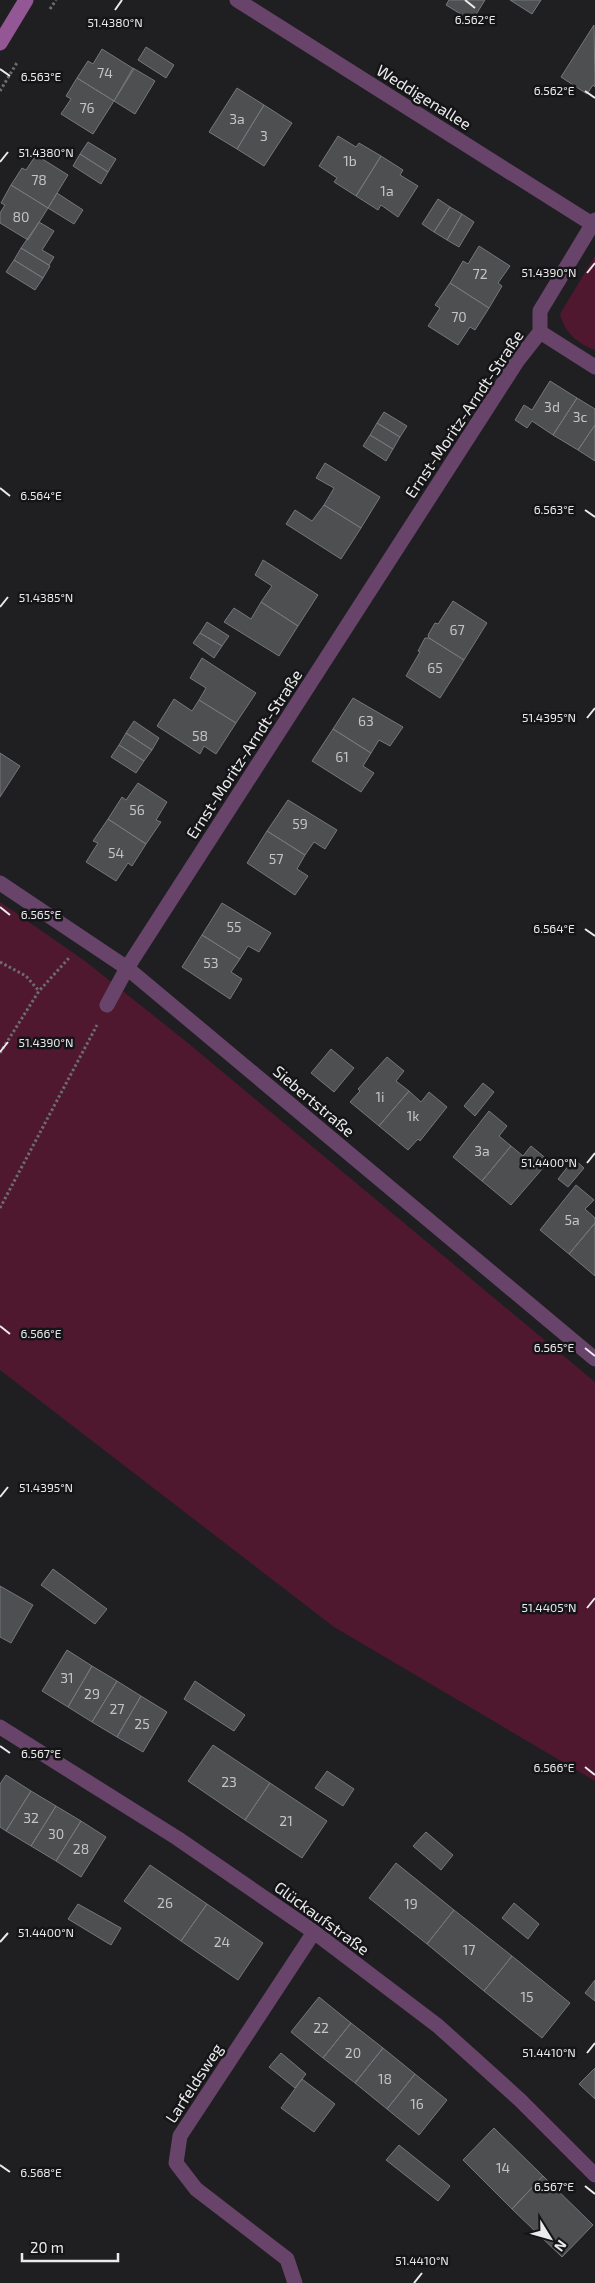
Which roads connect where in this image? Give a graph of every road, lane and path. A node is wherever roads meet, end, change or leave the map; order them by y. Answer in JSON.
{"nodes":[{"id":1,"x":26,"y":0,"type":"edge"},
{"id":2,"x":237,"y":0,"type":"edge"},
{"id":3,"x":0,"y":43,"type":"edge"},
{"id":4,"x":594,"y":222,"type":"edge"},
{"id":5,"x":540,"y":332,"type":"junction"},
{"id":6,"x":595,"y":367,"type":"edge"},
{"id":7,"x":0,"y":883,"type":"edge"},
{"id":8,"x":86,"y":940,"type":"junction"},
{"id":9,"x":0,"y":962,"type":"edge"},
{"id":10,"x":127,"y":968,"type":"junction"},
{"id":11,"x":39,"y":991,"type":"junction"},
{"id":12,"x":107,"y":1005,"type":"joint"},
{"id":13,"x":0,"y":1053,"type":"edge"},
{"id":14,"x":0,"y":1208,"type":"edge"},
{"id":15,"x":595,"y":1359,"type":"edge"},
{"id":16,"x":0,"y":1727,"type":"edge"},
{"id":17,"x":314,"y":1932,"type":"junction"},
{"id":18,"x":595,"y":2175,"type":"edge"},
{"id":19,"x":295,"y":2283,"type":"edge"}],
"edges":[{"from":1,"to":3,"type":"street"},
{"from":2,"to":4,"type":"street","name":"Weddigenallee"},
{"from":4,"to":5,"type":"street"},
{"from":5,"to":6,"type":"street"},
{"from":5,"to":10,"type":"street","name":"Ernst-Moritz-Arndt-Straße"},
{"from":7,"to":8,"type":"street","name":"Siebertstraße"},
{"from":8,"to":10,"type":"street","name":"Siebertstraße"},
{"from":8,"to":11,"type":"path"},
{"from":9,"to":11,"type":"path"},
{"from":10,"to":12,"type":"street","name":"Ernst-Moritz-Arndt-Straße"},
{"from":10,"to":15,"type":"street","name":"Siebertstraße"},
{"from":11,"to":13,"type":"path"},
{"from":12,"to":14,"type":"path"},
{"from":16,"to":17,"type":"street","name":"Glückaufstraße"},
{"from":17,"to":18,"type":"street","name":"Glückaufstraße"},
{"from":17,"to":19,"type":"street","name":"Larfeldsweg"}]}
